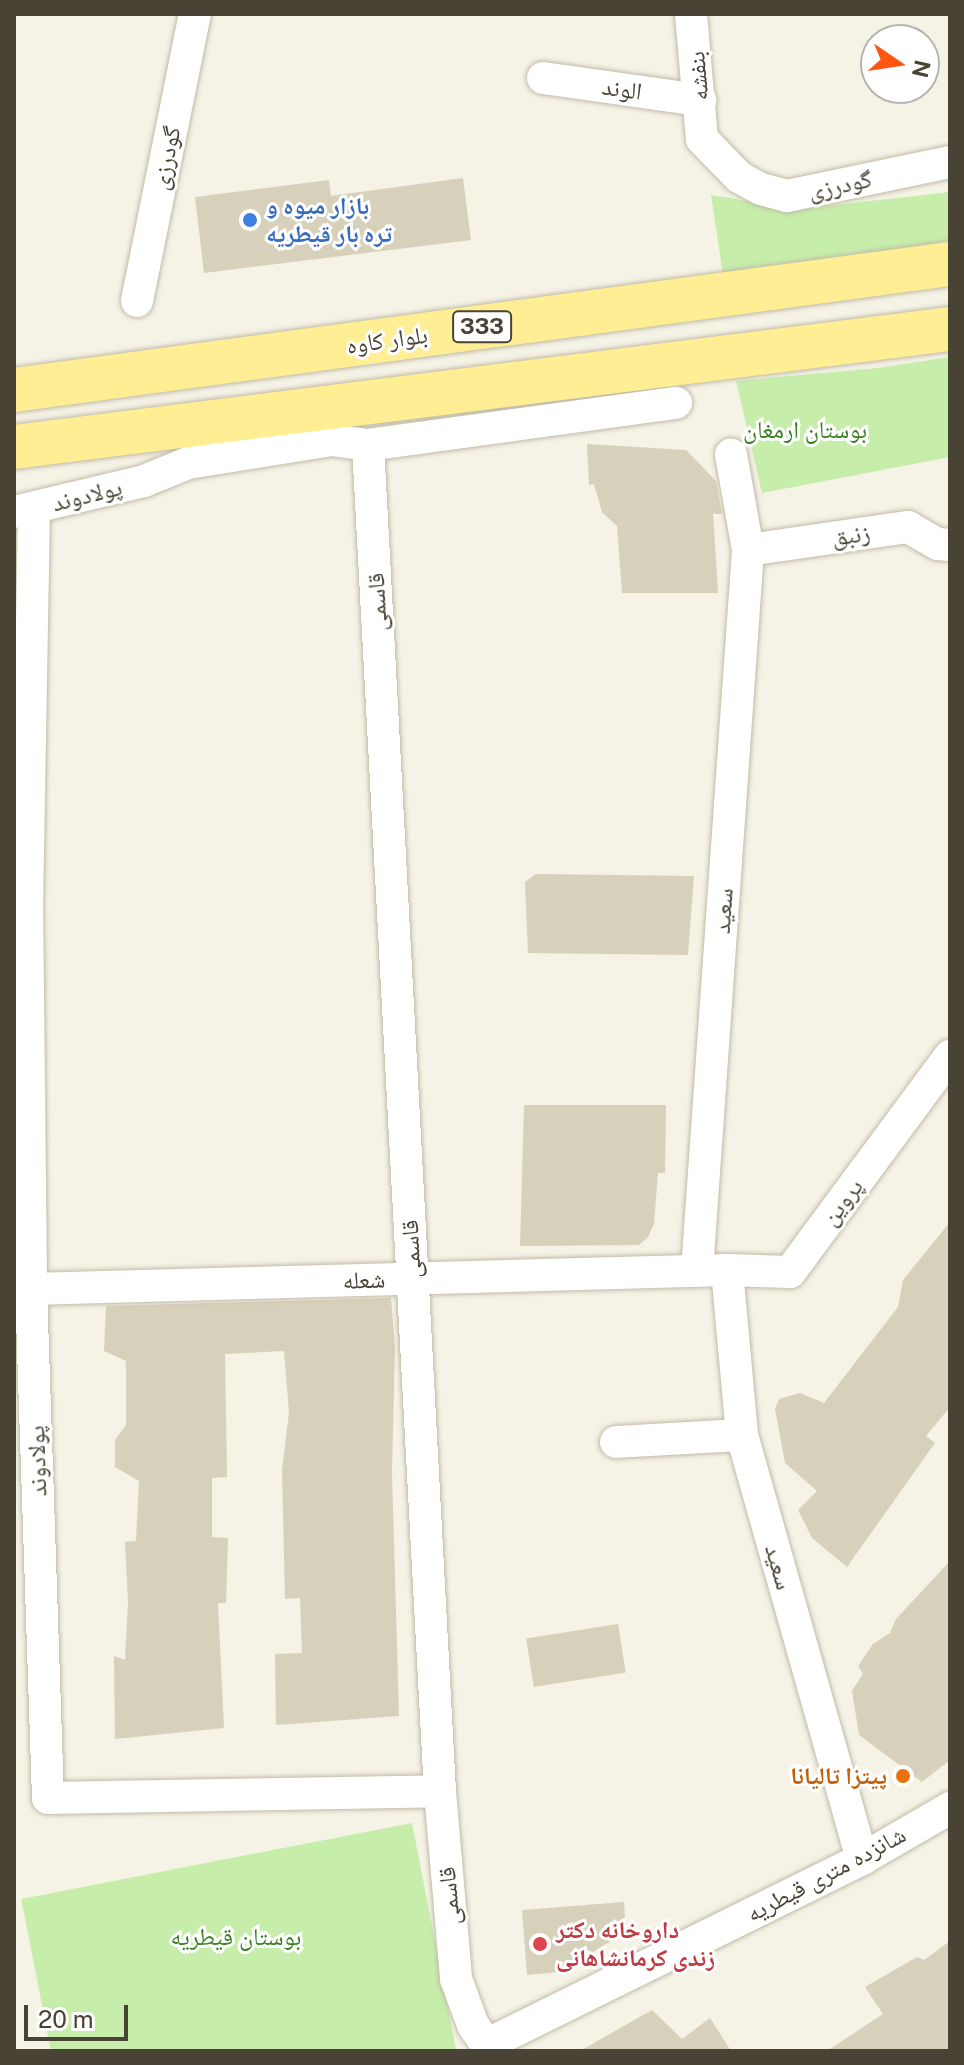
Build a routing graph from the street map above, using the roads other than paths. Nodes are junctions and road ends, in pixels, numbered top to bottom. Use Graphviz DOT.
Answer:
graph roads {
  1 [pos="195,14"];
  2 [pos="691,14"];
  3 [pos="543,78"];
  4 [pos="700,100"];
  5 [pos="702,139"];
  6 [pos="950,162"];
  7 [pos="950,264"];
  8 [pos="137,301"];
  9 [pos="950,329"];
  10 [pos="14,390"];
  11 [pos="676,403"];
  12 [pos="368,445"];
  13 [pos="14,447"];
  14 [pos="731,455"];
  15 [pos="24,510"];
  16 [pos="950,545"];
  17 [pos="748,550"];
  18 [pos="20,898"];
  19 [pos="950,1056"];
  20 [pos="712,1271"];
  21 [pos="413,1279"];
  22 [pos="31,1289"];
  23 [pos="742,1435"];
  24 [pos="616,1442"];
  25 [pos="440,1791"];
  26 [pos="950,1808"];
  27 [pos="862,1859"];
  28 [pos="489,2048"];
  1 -- 8 [label="street, گودرزی"];
  2 -- 4 [label="street, بنفشه"];
  3 -- 4 [label="street, الوند"];
  4 -- 5 [label="street, بنفشه"];
  5 -- 6 [label="street, گودرزی"];
  7 -- 10 [label="main road, بلوار کاوه / 333"];
  9 -- 13 [label="main road"];
  11 -- 12 [label="street, پولادوند"];
  12 -- 15 [label="street, پولادوند"];
  12 -- 21 [label="street, قاسمی"];
  14 -- 17 [label="street, سعید"];
  15 -- 18 [label="street, پولادوند"];
  16 -- 17 [label="street, زنبق"];
  17 -- 20 [label="street, سعید"];
  18 -- 22 [label="street, پولادوند"];
  19 -- 20 [label="street, پروین"];
  20 -- 21 [label="street, شعله"];
  20 -- 23 [label="street, سعید"];
  21 -- 22 [label="street, شعله"];
  21 -- 25 [label="street, قاسمی"];
  22 -- 25 [label="street, پولادوند"];
  23 -- 24 [label="street"];
  23 -- 27 [label="street, سعید"];
  25 -- 28 [label="street, قاسمی"];
  26 -- 27 [label="street, شانزده متری قیطریه"];
  27 -- 28 [label="street, شانزده متری قیطریه"];
}
